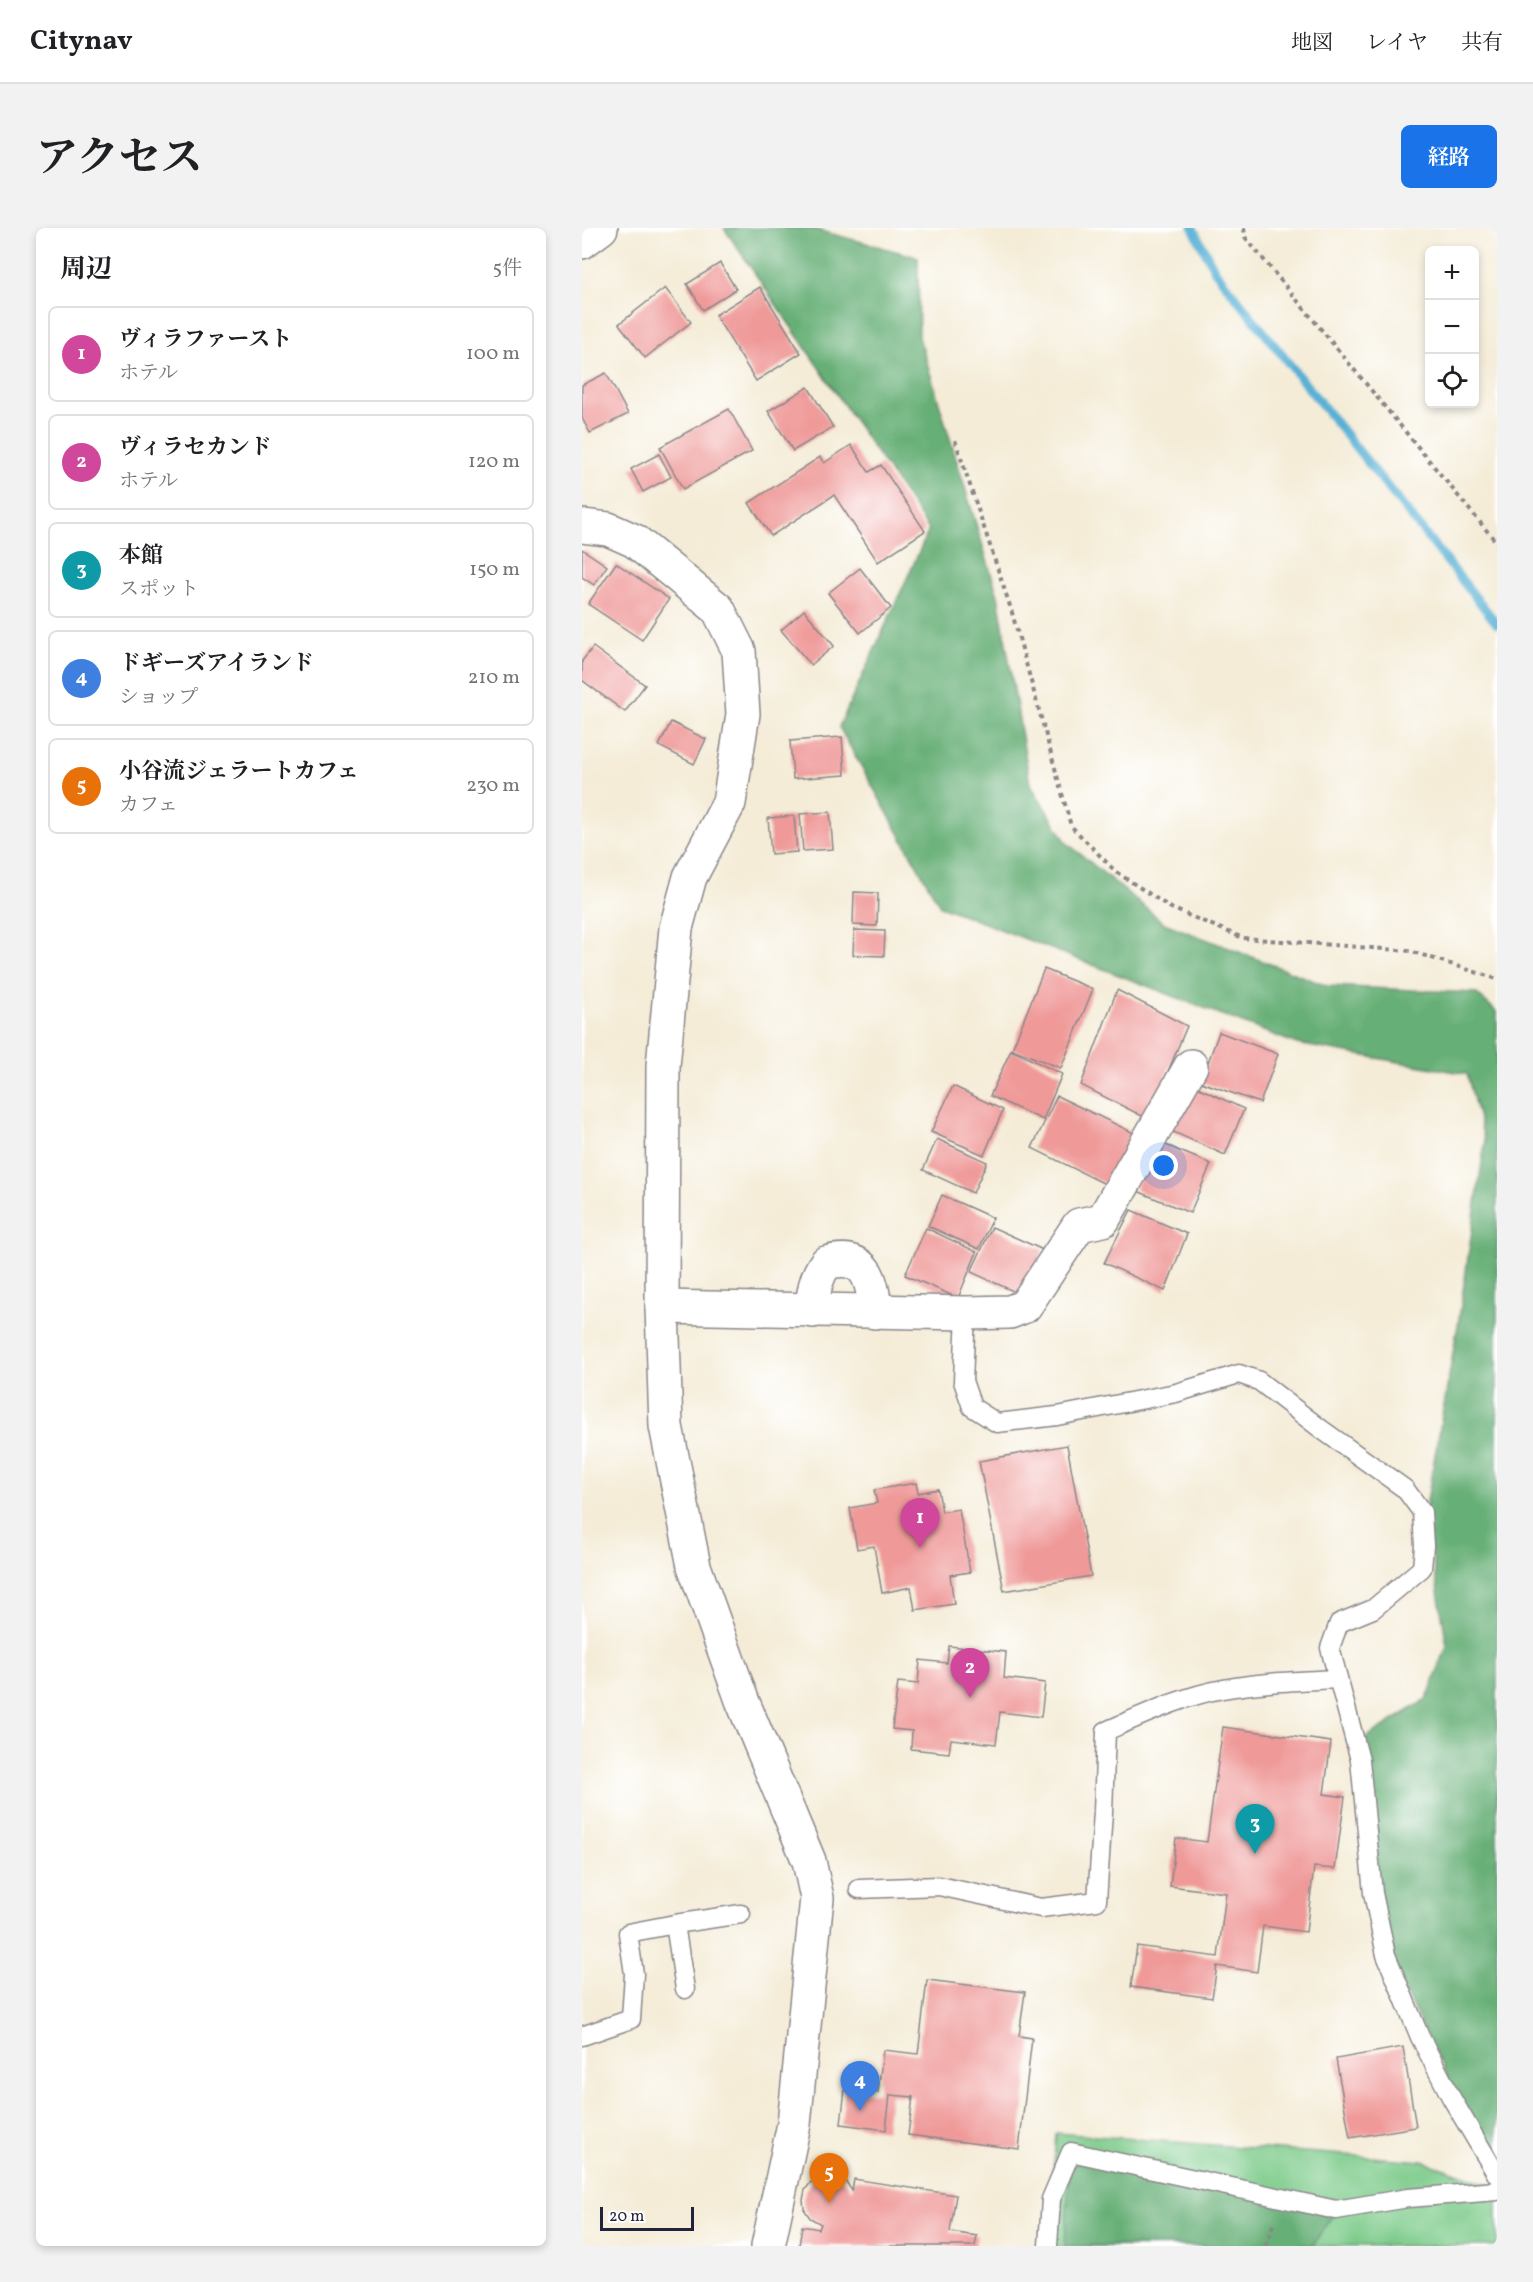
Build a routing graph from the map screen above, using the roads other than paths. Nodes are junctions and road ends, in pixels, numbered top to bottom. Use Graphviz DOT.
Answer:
graph roads {
  1 [pos="601,228"];
  2 [pos="582,242"];
  3 [pos="582,526"];
  4 [pos="1191,1066"];
  5 [pos="662,1307"];
  6 [pos="813,1311"];
  7 [pos="875,1312"];
  8 [pos="966,1313"];
  9 [pos="1338,1679"];
  10 [pos="859,1889"];
  11 [pos="741,1914"];
  12 [pos="675,1924"];
  13 [pos="685,1989"];
  14 [pos="582,2036"];
  15 [pos="1497,2175"];
  16 [pos="1497,2191"];
  17 [pos="768,2246"];
  18 [pos="1048,2246"];
  1 -- 2 [label="street"];
  3 -- 5 [label="street"];
  4 -- 8 [label="street"];
  5 -- 6 [label="street"];
  5 -- 17 [label="street"];
  6 -- 7 [label="street"];
  6 -- 7 [label="street"];
  7 -- 8 [label="street"];
  8 -- 9 [label="lane"];
  9 -- 10 [label="lane"];
  9 -- 15 [label="lane"];
  11 -- 12 [label="lane"];
  12 -- 13 [label="lane"];
  12 -- 14 [label="lane"];
  16 -- 18 [label="lane"];
}
